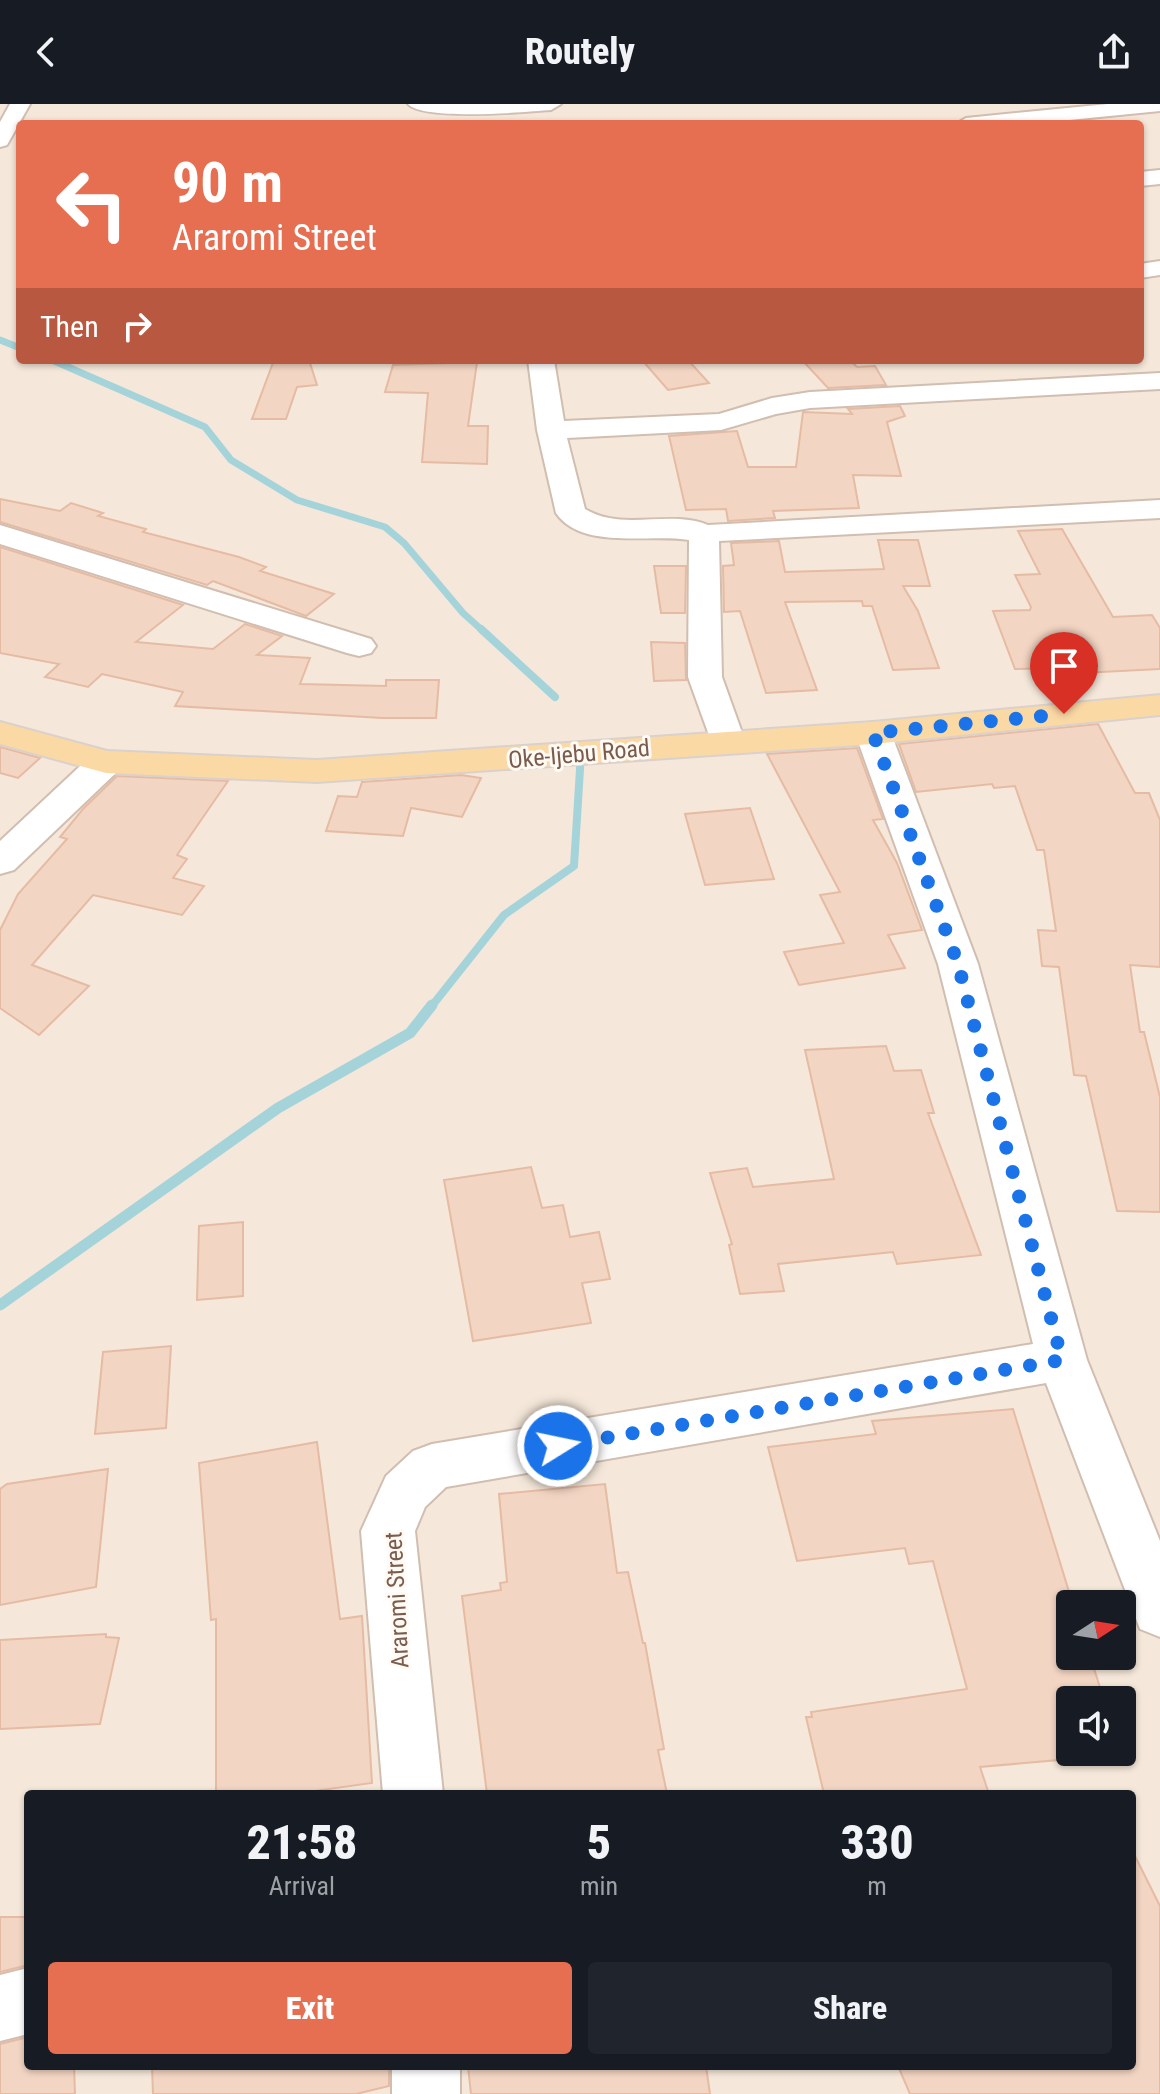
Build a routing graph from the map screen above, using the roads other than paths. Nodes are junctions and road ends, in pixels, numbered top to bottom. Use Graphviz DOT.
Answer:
graph roads {
  1 [pos="20,104"];
  2 [pos="418,104"];
  3 [pos="551,104"];
  4 [pos="1160,105"];
  5 [pos="478,112"];
  6 [pos="1007,120"];
  7 [pos="0,141"];
  8 [pos="542,364"];
  9 [pos="1160,381"];
  10 [pos="551,430"];
  11 [pos="1160,509"];
  12 [pos="0,534"];
  13 [pos="704,536"];
  14 [pos="359,646"];
  15 [pos="1160,705"];
  16 [pos="0,733"];
  17 [pos="873,733"];
  18 [pos="727,741"];
  19 [pos="106,762"];
  20 [pos="0,862"];
  21 [pos="1062,1360"];
  22 [pos="1160,1611"];
  23 [pos="413,1790"];
  24 [pos="24,2002"];
  25 [pos="0,2008"];
  26 [pos="426,2070"];
  27 [pos="426,2094"];
  1 -- 7 [label="street"];
  2 -- 5 [label="street"];
  3 -- 5 [label="street"];
  4 -- 6 [label="street"];
  8 -- 10 [label="street"];
  9 -- 10 [label="street"];
  10 -- 13 [label="street"];
  11 -- 13 [label="street"];
  12 -- 14 [label="street"];
  13 -- 18 [label="street"];
  15 -- 17 [label="main road, Oke-Ijebu Road"];
  16 -- 19 [label="main road, Oke-Ijebu Road"];
  17 -- 18 [label="main road, Oke-Ijebu Road"];
  17 -- 21 [label="street"];
  18 -- 19 [label="main road, Oke-Ijebu Road"];
  19 -- 20 [label="street"];
  21 -- 22 [label="street"];
  21 -- 23 [label="street, Araromi Street"];
  24 -- 25 [label="street"];
  26 -- 27 [label="street"];
}
